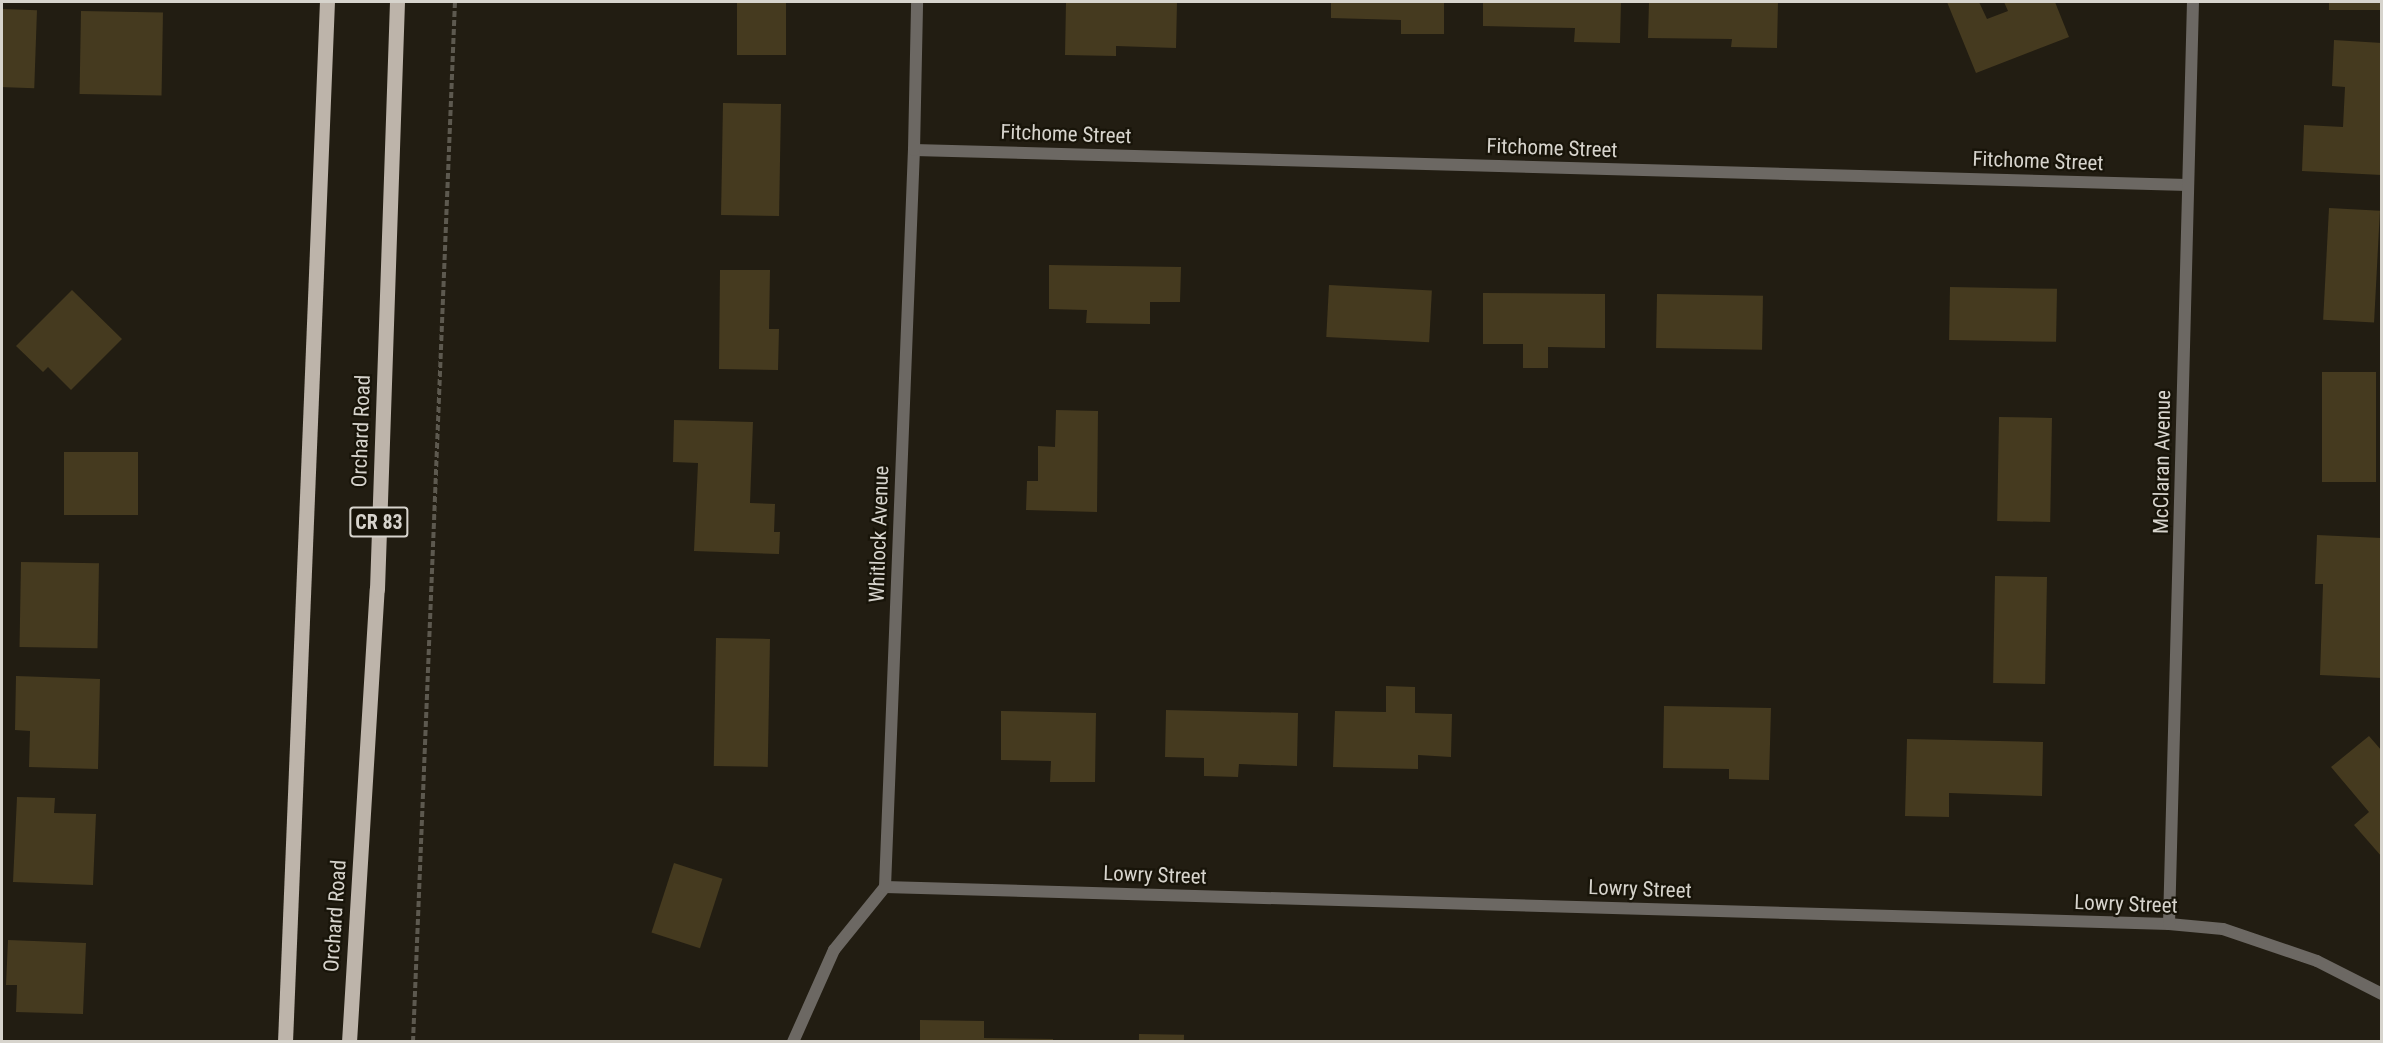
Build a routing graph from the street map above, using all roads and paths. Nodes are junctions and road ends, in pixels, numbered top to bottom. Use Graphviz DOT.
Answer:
graph roads {
  1 [pos="327,2"];
  2 [pos="397,2"];
  3 [pos="455,2"];
  4 [pos="917,2"];
  5 [pos="2193,2"];
  6 [pos="914,150"];
  7 [pos="2188,185"];
  8 [pos="885,887"];
  9 [pos="2169,924"];
  10 [pos="2382,994"];
  11 [pos="285,1041"];
  12 [pos="349,1041"];
  13 [pos="413,1041"];
  14 [pos="793,1041"];
  1 -- 11 [label="main road, Orchard Road"];
  2 -- 12 [label="main road, Orchard Road / CR 83"];
  3 -- 13 [label="path"];
  4 -- 6 [label="street, Whitlock Avenue"];
  5 -- 7 [label="street, McClaran Avenue"];
  6 -- 7 [label="street, Fitchome Street"];
  6 -- 8 [label="street, Whitlock Avenue"];
  7 -- 9 [label="street, McClaran Avenue"];
  8 -- 9 [label="street, Lowry Street"];
  8 -- 14 [label="street"];
  9 -- 10 [label="street, Lowry Street"];
}
